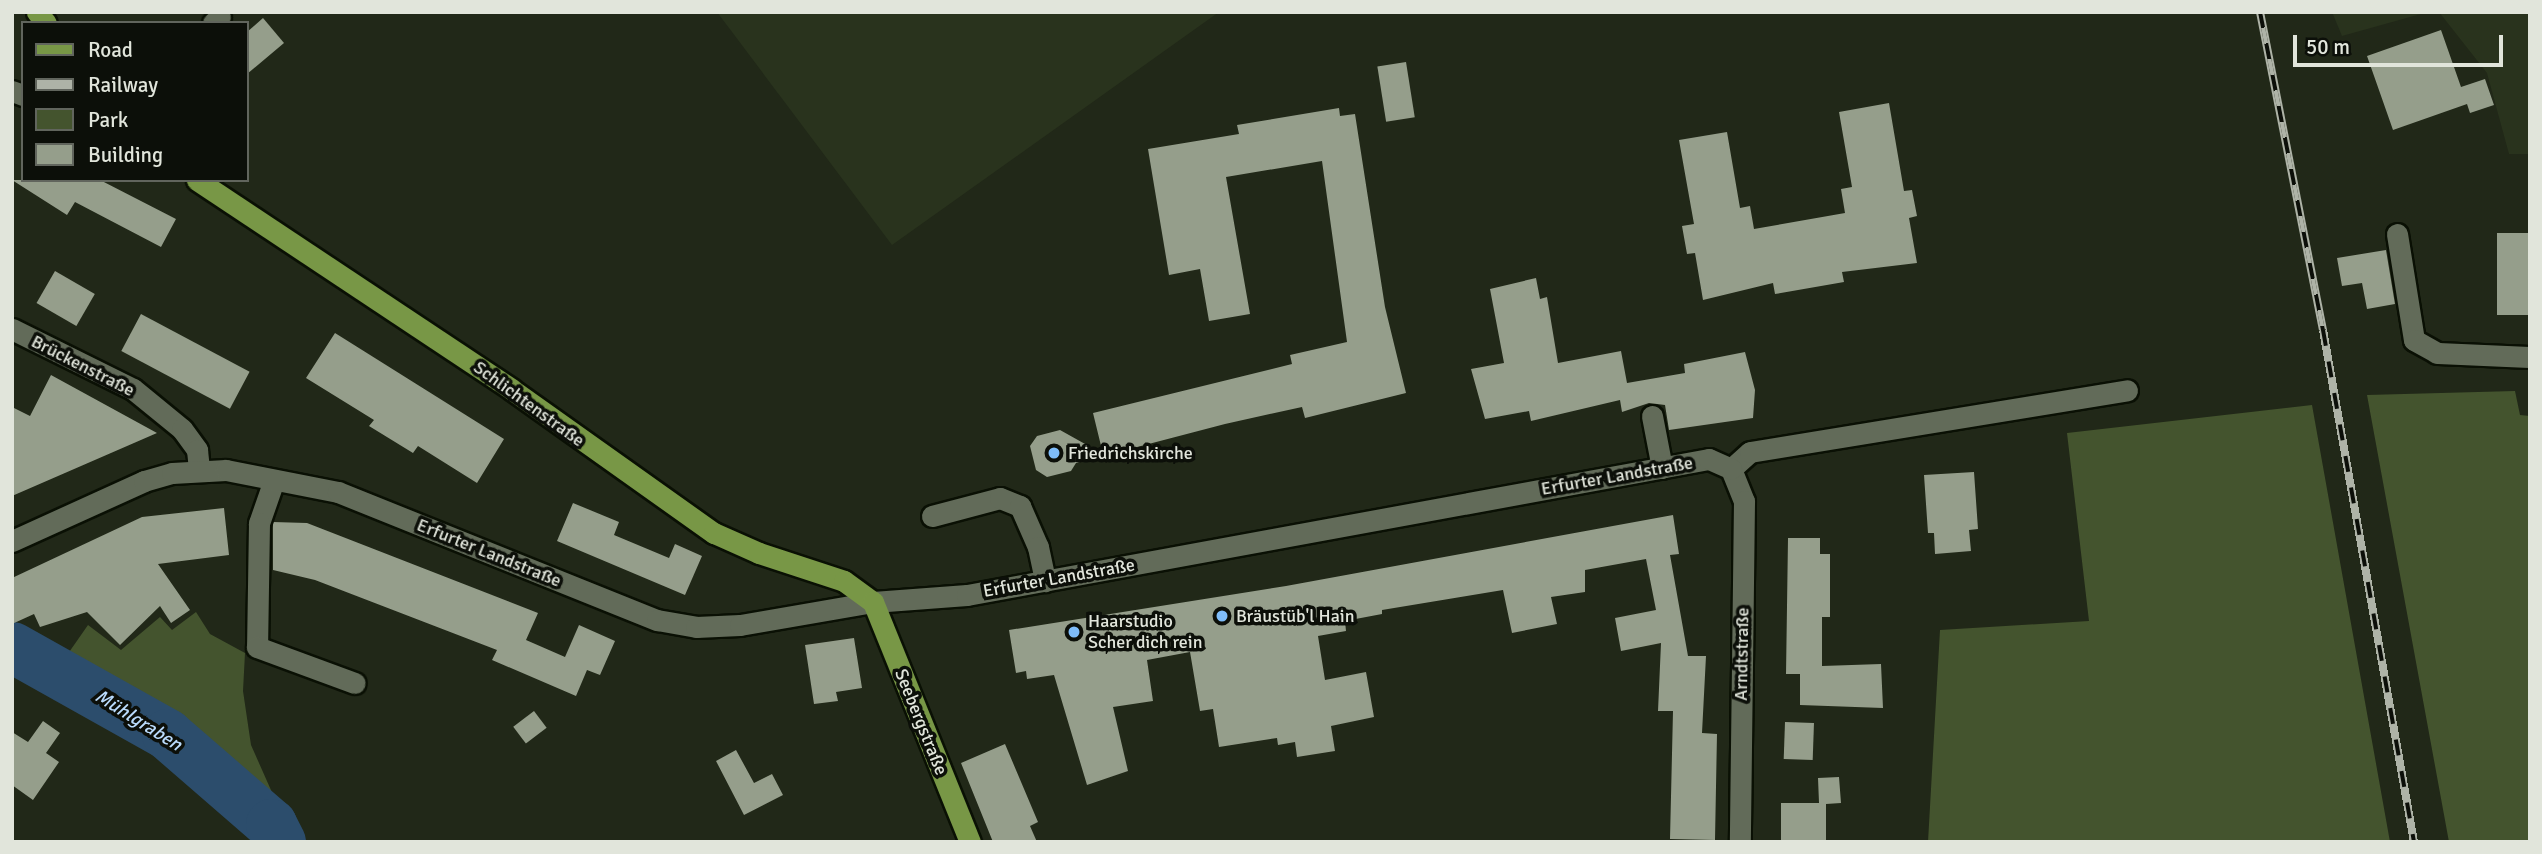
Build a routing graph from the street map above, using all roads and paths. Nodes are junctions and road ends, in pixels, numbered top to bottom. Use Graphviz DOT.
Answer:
graph roads {
  1 [pos="200,182"];
  2 [pos="2397,234"];
  3 [pos="12,330"];
  4 [pos="2530,358"];
  5 [pos="2127,390"];
  6 [pos="1652,415"];
  7 [pos="1662,468"];
  8 [pos="199,469"];
  9 [pos="1731,469"];
  10 [pos="274,480"];
  11 [pos="932,516"];
  12 [pos="12,541"];
  13 [pos="1045,581"];
  14 [pos="873,602"];
  15 [pos="355,683"];
  16 [pos="970,842"];
  17 [pos="1740,842"];
  1 -- 14 [label="main road, Schlichtenstraße"];
  2 -- 4 [label="street"];
  3 -- 8 [label="street, Brückenstraße"];
  5 -- 9 [label="street"];
  6 -- 7 [label="street"];
  7 -- 9 [label="street, Erfurter Landstraße"];
  7 -- 13 [label="street, Erfurter Landstraße"];
  8 -- 10 [label="street, Erfurter Landstraße"];
  8 -- 12 [label="street, Erfurter Landstraße"];
  9 -- 17 [label="street, Arndtstraße"];
  10 -- 14 [label="street, Erfurter Landstraße"];
  10 -- 15 [label="street"];
  11 -- 13 [label="street"];
  13 -- 14 [label="street, Erfurter Landstraße"];
  14 -- 16 [label="main road, Seebergstraße"];
}
